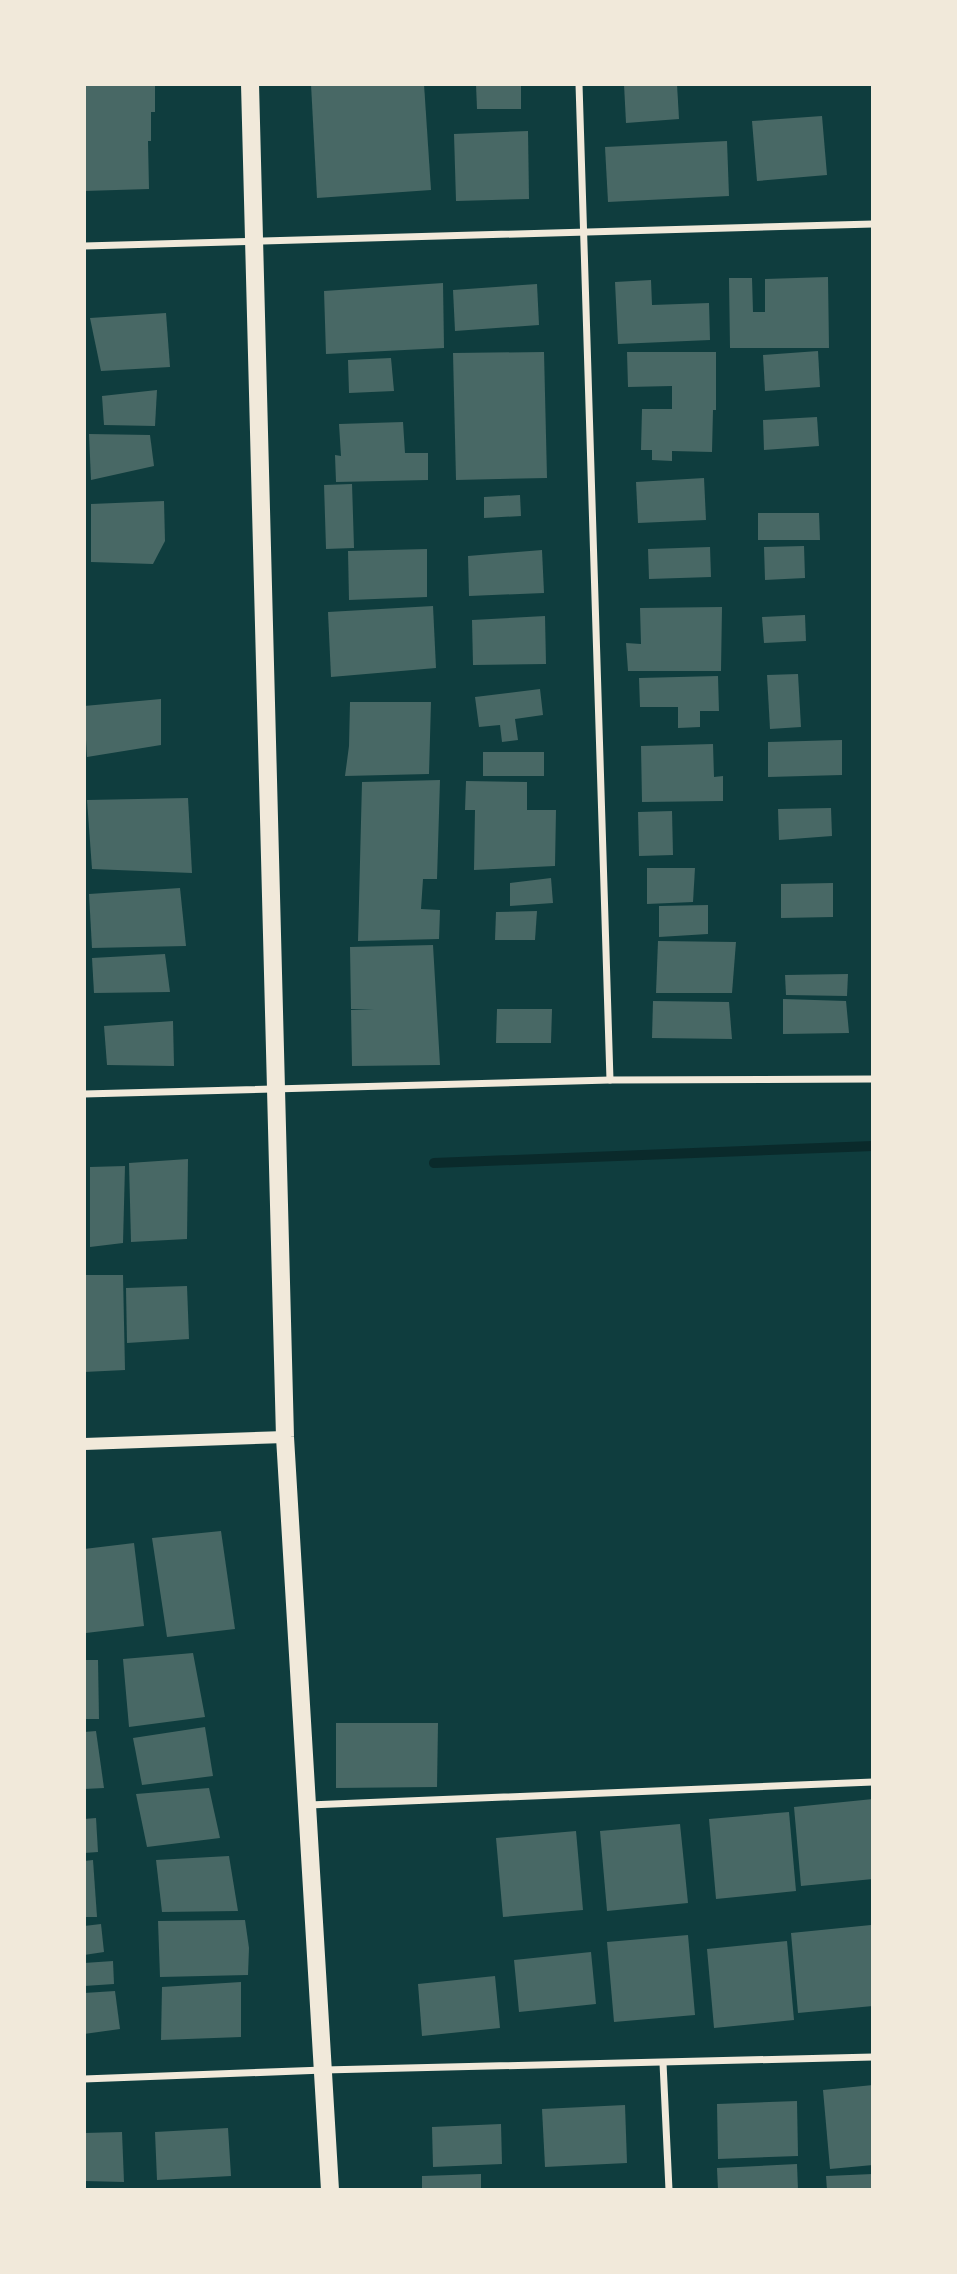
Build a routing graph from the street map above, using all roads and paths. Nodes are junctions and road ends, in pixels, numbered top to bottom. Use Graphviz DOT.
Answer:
graph roads {
  1 [pos="250,84"];
  2 [pos="579,84"];
  3 [pos="873,224"];
  4 [pos="583,232"];
  5 [pos="254,242"];
  6 [pos="84,246"];
  7 [pos="873,1079"];
  8 [pos="610,1080"];
  9 [pos="274,1089"];
  10 [pos="84,1094"];
  11 [pos="285,1437"];
  12 [pos="84,1444"];
  13 [pos="873,1782"];
  14 [pos="308,1805"];
  15 [pos="873,2057"];
  16 [pos="663,2063"];
  17 [pos="324,2070"];
  18 [pos="84,2079"];
  19 [pos="330,2190"];
  20 [pos="669,2190"];
  1 -- 5 [label="main road"];
  2 -- 4 [label="street"];
  3 -- 4 [label="street"];
  4 -- 5 [label="street"];
  4 -- 8 [label="street"];
  5 -- 6 [label="street"];
  5 -- 9 [label="main road"];
  7 -- 8 [label="street"];
  8 -- 9 [label="street"];
  9 -- 10 [label="street"];
  9 -- 11 [label="main road"];
  11 -- 12 [label="street"];
  11 -- 14 [label="main road"];
  13 -- 14 [label="street"];
  14 -- 17 [label="main road"];
  15 -- 16 [label="street"];
  16 -- 17 [label="street"];
  16 -- 20 [label="street"];
  17 -- 18 [label="street"];
  17 -- 19 [label="main road"];
}
